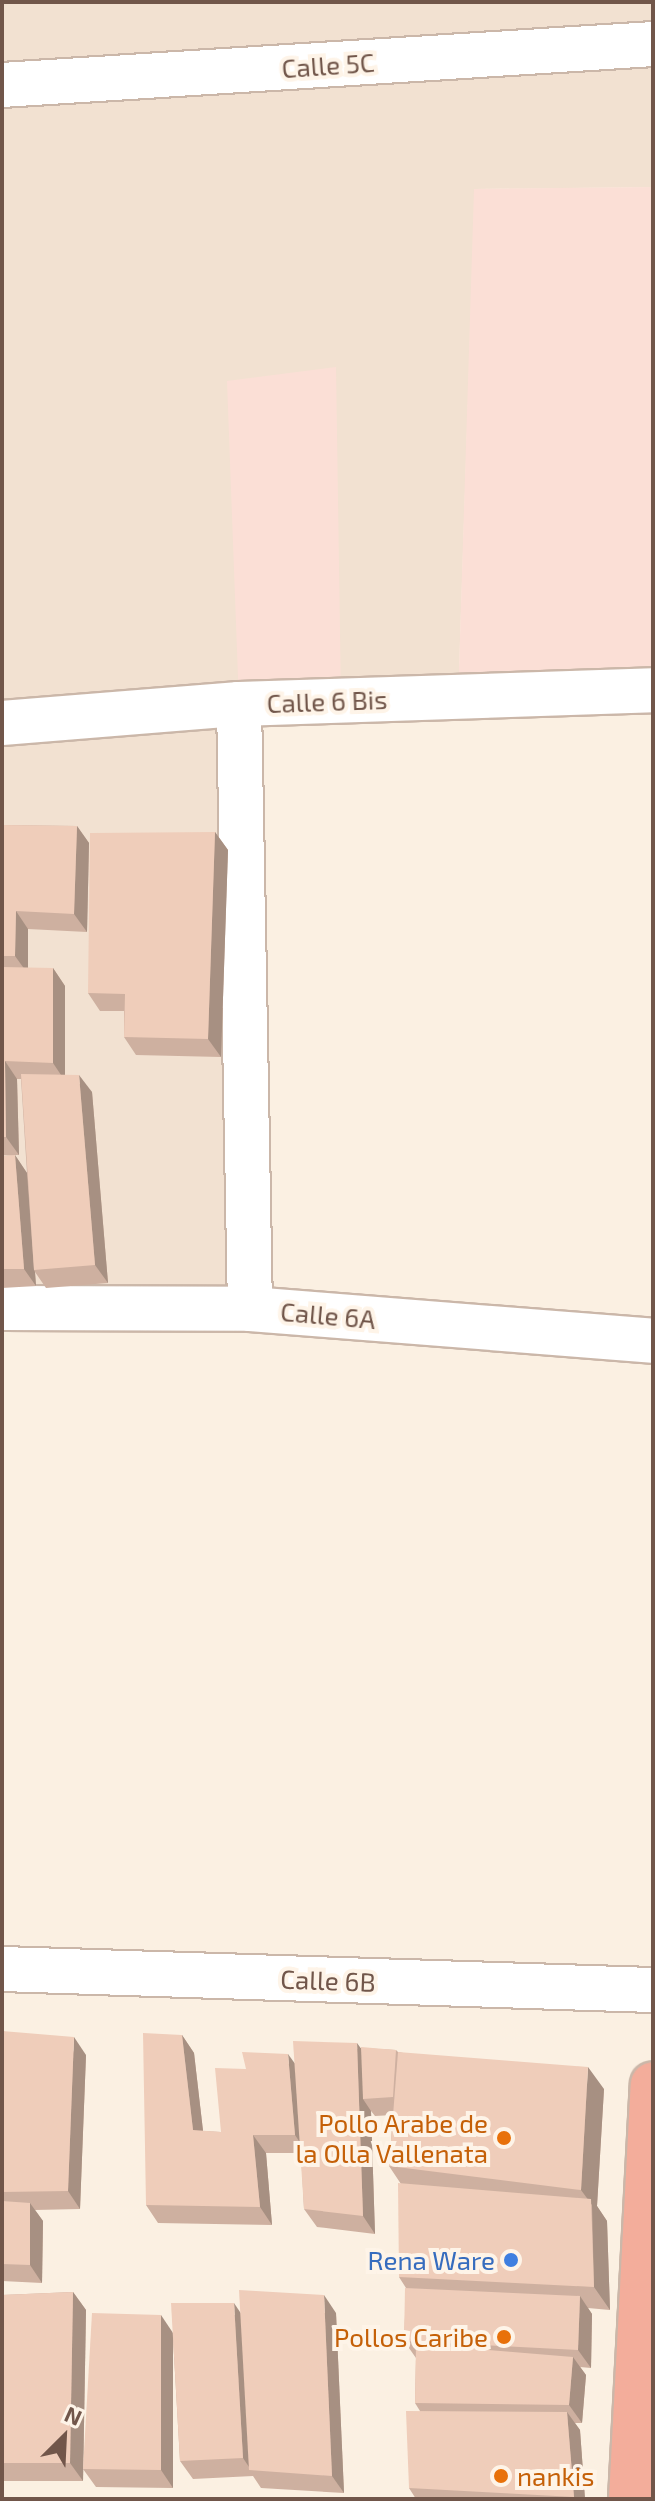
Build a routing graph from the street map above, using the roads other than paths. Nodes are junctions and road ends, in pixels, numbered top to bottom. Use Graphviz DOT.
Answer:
graph roads {
  1 [pos="653,44"];
  2 [pos="2,85"];
  3 [pos="653,690"];
  4 [pos="239,704"];
  5 [pos="2,723"];
  6 [pos="2,1308"];
  7 [pos="250,1309"];
  8 [pos="653,1341"];
  9 [pos="2,1969"];
  10 [pos="653,1990"];
  11 [pos="653,2085"];
  12 [pos="631,2499"];
  1 -- 2 [label="street, Calle 5C"];
  3 -- 4 [label="street, Calle 6 Bis"];
  4 -- 5 [label="street, Calle 6 Bis"];
  4 -- 7 [label="street"];
  6 -- 7 [label="street, Calle 6A"];
  7 -- 8 [label="street, Calle 6A"];
  9 -- 10 [label="street, Calle 6B"];
  11 -- 12 [label="highway"];
}
